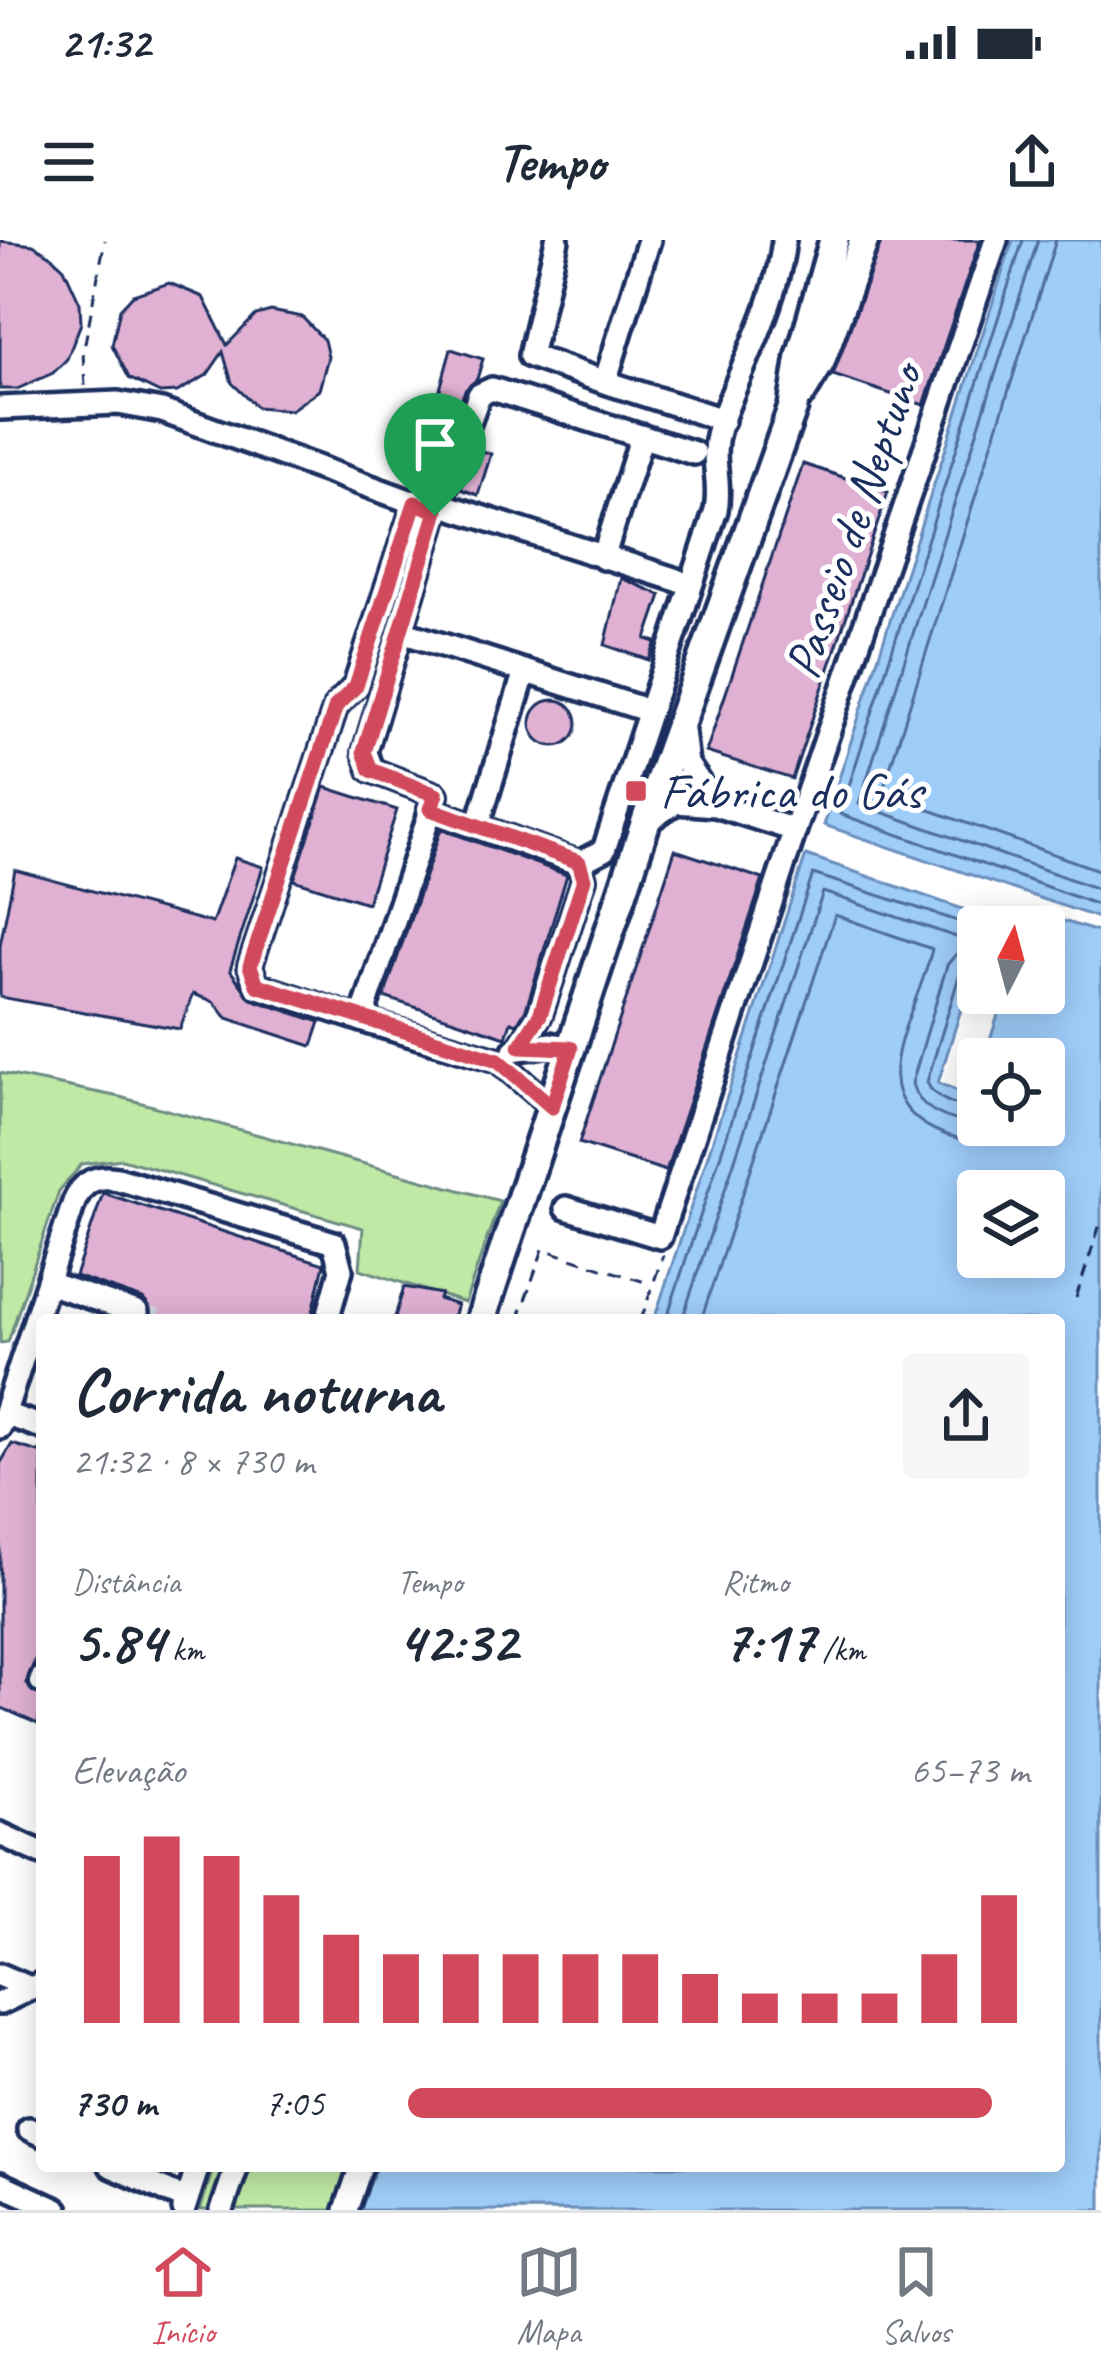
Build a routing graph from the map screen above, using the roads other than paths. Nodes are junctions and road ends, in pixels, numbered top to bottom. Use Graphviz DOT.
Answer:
graph roads {
  1 [pos="557,240"];
  2 [pos="649,240"];
  3 [pos="784,240"];
  4 [pos="817,240"];
  5 [pos="834,240"];
  6 [pos="853,240"];
  7 [pos="864,240"];
  8 [pos="996,240"];
  9 [pos="840,301"];
  10 [pos="604,382"];
  11 [pos="793,407"];
  12 [pos="0,408"];
  13 [pos="723,420"];
  14 [pos="642,436"];
  15 [pos="694,453"];
  16 [pos="415,503"];
  17 [pos="438,510"];
  18 [pos="603,558"];
  19 [pos="677,580"];
  20 [pos="402,632"];
  21 [pos="525,671"];
  22 [pos="637,707"];
  23 [pos="681,719"];
  24 [pos="715,805"];
  25 [pos="430,809"];
  26 [pos="646,822"];
  27 [pos="478,826"];
  28 [pos="795,830"];
  29 [pos="579,862"];
  30 [pos="371,1022"];
  31 [pos="520,1046"];
  32 [pos="571,1048"];
  33 [pos="498,1060"];
  34 [pos="552,1107"];
  35 [pos="566,1208"];
  36 [pos="48,1283"];
  37 [pos="137,1313"];
  38 [pos="38,1314"];
  39 [pos="329,1314"];
  40 [pos="483,1314"];
  41 [pos="36,1319"];
  42 [pos="2,1421"];
  43 [pos="36,1426"];
  44 [pos="0,1834"];
  45 [pos="36,1850"];
  46 [pos="0,1975"];
  47 [pos="36,1986"];
  48 [pos="0,2003"];
  49 [pos="122,2172"];
  50 [pos="196,2172"];
  51 [pos="235,2172"];
  52 [pos="359,2172"];
  53 [pos="0,2184"];
  54 [pos="185,2205"];
  55 [pos="57,2210"];
  56 [pos="222,2210"];
  57 [pos="346,2210"];
  1 -- 10 [label="street"];
  2 -- 10 [label="street"];
  3 -- 13 [label="street"];
  4 -- 11 [label="main road"];
  5 -- 11 [label="main road"];
  6 -- 9 [label="main road"];
  7 -- 9 [label="main road"];
  8 -- 28 [label="street, Passeio de Neptuno"];
  9 -- 11 [label="main road"];
  10 -- 13 [label="street"];
  11 -- 23 [label="main road"];
  12 -- 16 [label="street"];
  13 -- 29 [label="street"];
  14 -- 15 [label="street"];
  14 -- 17 [label="street"];
  14 -- 18 [label="street"];
  16 -- 17 [label="street"];
  16 -- 30 [label="street"];
  17 -- 18 [label="street"];
  17 -- 20 [label="street"];
  18 -- 19 [label="street"];
  20 -- 21 [label="street"];
  20 -- 25 [label="street"];
  21 -- 22 [label="street"];
  21 -- 27 [label="street"];
  23 -- 24 [label="street"];
  23 -- 26 [label="main road"];
  24 -- 26 [label="street"];
  24 -- 28 [label="street"];
  25 -- 27 [label="street"];
  25 -- 30 [label="street"];
  26 -- 32 [label="main road"];
  27 -- 29 [label="street"];
  28 -- 35 [label="street, Passeio de Neptuno"];
  29 -- 31 [label="street"];
  30 -- 33 [label="street"];
  31 -- 32 [label="street"];
  31 -- 33 [label="street"];
  32 -- 34 [label="main road"];
  33 -- 34 [label="street"];
  34 -- 40 [label="main road"];
  36 -- 37 [label="street"];
  36 -- 38 [label="street"];
  36 -- 39 [label="street"];
  41 -- 42 [label="street"];
  42 -- 43 [label="street"];
  44 -- 45 [label="street"];
  46 -- 47 [label="street"];
  47 -- 48 [label="street"];
  49 -- 54 [label="street"];
  50 -- 54 [label="street"];
  51 -- 56 [label="street"];
  52 -- 57 [label="street"];
  53 -- 55 [label="street"];
}
